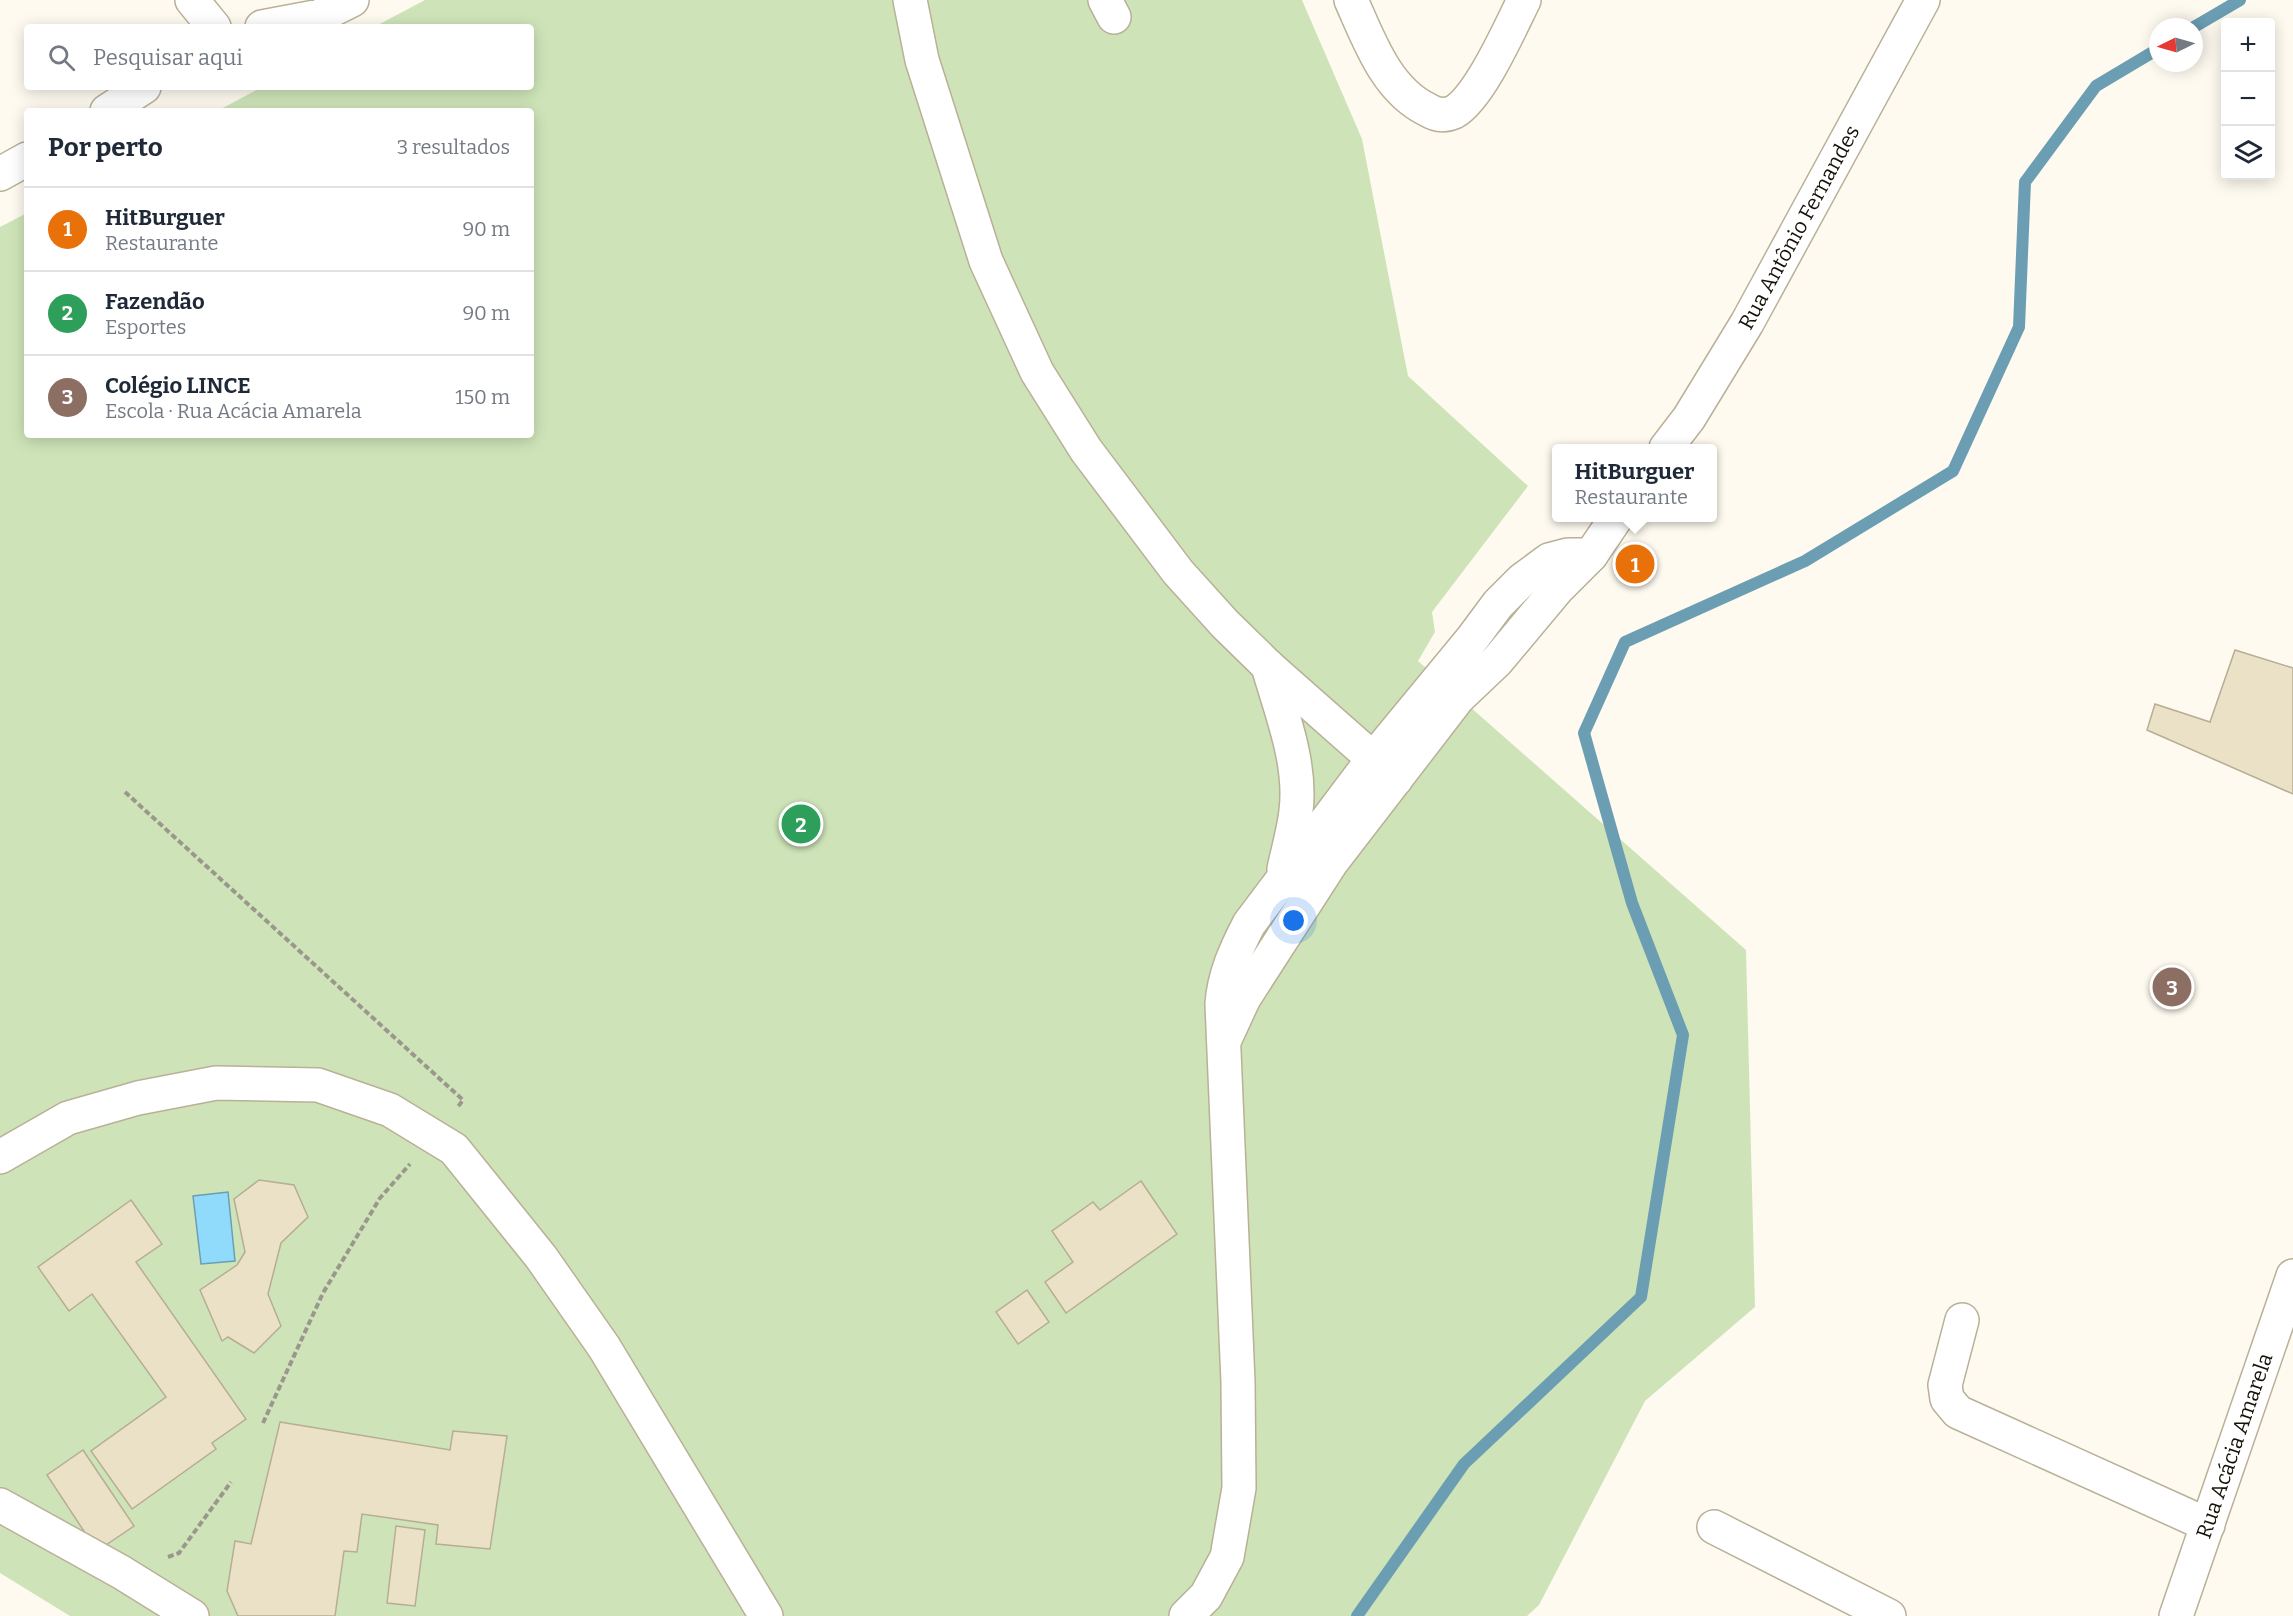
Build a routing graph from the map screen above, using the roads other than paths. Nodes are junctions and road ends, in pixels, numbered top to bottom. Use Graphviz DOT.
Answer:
graph roads {
  1 [pos="192,0"];
  2 [pos="352,0"];
  3 [pos="910,0"];
  4 [pos="1351,0"];
  5 [pos="1524,0"];
  6 [pos="1923,0"];
  7 [pos="212,24"];
  8 [pos="278,24"];
  9 [pos="139,90"];
  10 [pos="111,108"];
  11 [pos="24,161"];
  12 [pos="0,174"];
  13 [pos="1669,444"];
  14 [pos="1613,522"];
  15 [pos="1268,666"];
  16 [pos="1384,769"];
  17 [pos="1282,879"];
  18 [pos="1225,1040"];
  19 [pos="0,1157"];
  20 [pos="2293,1276"];
  21 [pos="1962,1320"];
  22 [pos="0,1505"];
  23 [pos="2208,1525"];
  24 [pos="1714,1527"];
  25 [pos="192,1616"];
  26 [pos="766,1616"];
  27 [pos="1186,1616"];
  28 [pos="1888,1616"];
  29 [pos="2176,1616"];
  1 -- 7 [label="street"];
  2 -- 8 [label="street"];
  3 -- 15 [label="street"];
  4 -- 5 [label="street"];
  6 -- 13 [label="street, Rua Antônio Fernandes"];
  9 -- 10 [label="street"];
  11 -- 12 [label="street"];
  14 -- 16 [label="street"];
  15 -- 16 [label="street"];
  15 -- 17 [label="street"];
  16 -- 17 [label="street"];
  16 -- 18 [label="street"];
  17 -- 18 [label="street"];
  18 -- 27 [label="street"];
  19 -- 26 [label="street"];
  20 -- 23 [label="street, Rua Acácia Amarela"];
  21 -- 23 [label="street"];
  22 -- 25 [label="street"];
  23 -- 29 [label="street, Rua Acácia Amarela"];
  24 -- 28 [label="street"];
}
